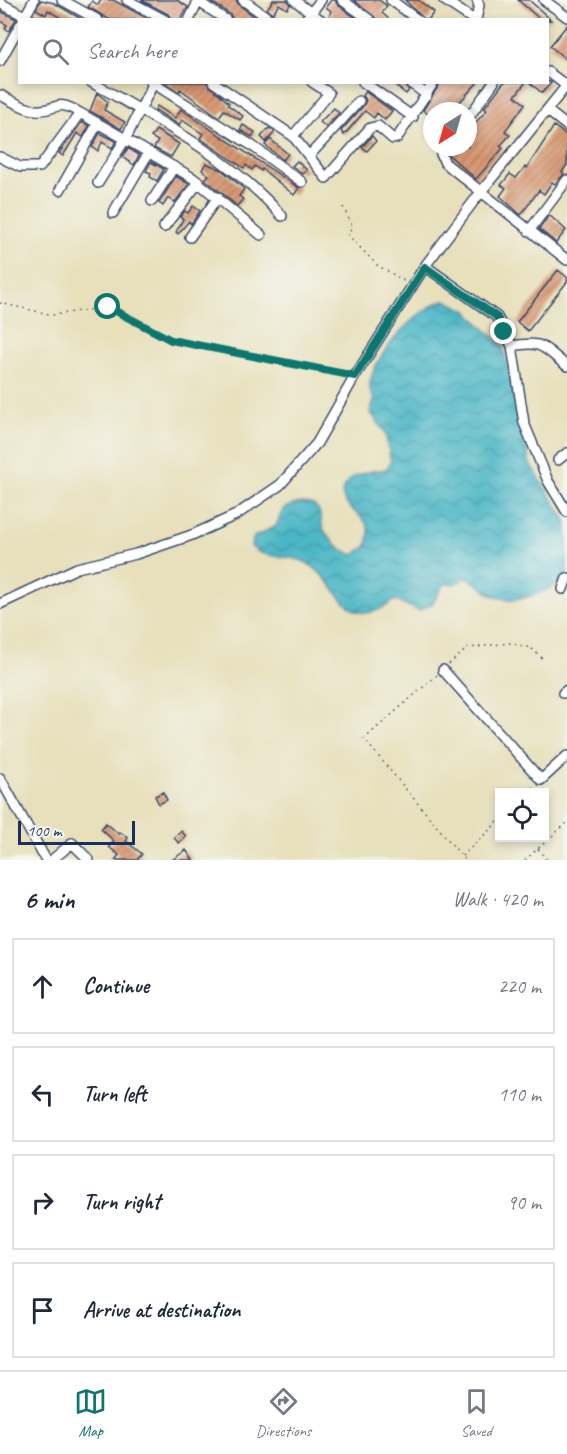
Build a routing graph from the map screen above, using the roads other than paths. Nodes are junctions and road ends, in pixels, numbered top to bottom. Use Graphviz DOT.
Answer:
graph roads {
  1 [pos="34,0"];
  2 [pos="62,0"];
  3 [pos="127,0"];
  4 [pos="198,0"];
  5 [pos="243,0"];
  6 [pos="294,0"];
  7 [pos="321,0"];
  8 [pos="342,0"];
  9 [pos="391,0"];
  10 [pos="444,0"];
  11 [pos="477,0"];
  12 [pos="544,0"];
  13 [pos="0,3"];
  14 [pos="308,16"];
  15 [pos="567,17"];
  16 [pos="26,18"];
  17 [pos="94,18"];
  18 [pos="161,18"];
  19 [pos="190,18"];
  20 [pos="223,18"];
  21 [pos="268,18"];
  22 [pos="367,18"];
  23 [pos="415,18"];
  24 [pos="472,18"];
  25 [pos="476,18"];
  26 [pos="18,29"];
  27 [pos="0,61"];
  28 [pos="549,73"];
  29 [pos="95,84"];
  30 [pos="152,84"];
  31 [pos="155,84"];
  32 [pos="216,84"];
  33 [pos="315,84"];
  34 [pos="366,84"];
  35 [pos="412,84"];
  36 [pos="433,84"];
  37 [pos="493,84"];
  38 [pos="567,86"];
  39 [pos="0,95"];
  40 [pos="427,95"];
  41 [pos="358,101"];
  42 [pos="477,106"];
  43 [pos="139,109"];
  44 [pos="548,111"];
  45 [pos="80,113"];
  46 [pos="413,117"];
  47 [pos="98,123"];
  48 [pos="567,126"];
  49 [pos="293,135"];
  50 [pos="126,138"];
  51 [pos="149,152"];
  52 [pos="310,155"];
  53 [pos="442,156"];
  54 [pos="0,157"];
  55 [pos="174,167"];
  56 [pos="199,182"];
  57 [pos="302,182"];
  58 [pos="98,183"];
  59 [pos="565,186"];
  60 [pos="60,190"];
  61 [pos="480,193"];
  62 [pos="218,197"];
  63 [pos="152,201"];
  64 [pos="113,213"];
  65 [pos="282,216"];
  66 [pos="164,227"];
  67 [pos="529,231"];
  68 [pos="261,235"];
  69 [pos="190,237"];
  70 [pos="567,260"];
  71 [pos="425,267"];
  72 [pos="512,346"];
  73 [pos="567,366"];
  74 [pos="567,453"];
  75 [pos="558,460"];
  76 [pos="567,512"];
  77 [pos="567,578"];
  78 [pos="563,588"];
  79 [pos="0,603"];
  80 [pos="443,670"];
  81 [pos="567,756"];
  82 [pos="0,778"];
  83 [pos="46,860"];
  84 [pos="52,860"];
  85 [pos="89,860"];
  1 -- 16 [label="street"];
  2 -- 17 [label="street"];
  3 -- 18 [label="street"];
  4 -- 19 [label="street"];
  4 -- 20 [label="street"];
  5 -- 21 [label="street"];
  6 -- 14 [label="street"];
  7 -- 14 [label="street"];
  8 -- 22 [label="street"];
  9 -- 23 [label="street"];
  10 -- 24 [label="street"];
  11 -- 25 [label="street"];
  12 -- 15 [label="street"];
  13 -- 16 [label="street"];
  26 -- 27 [label="street"];
  28 -- 38 [label="street"];
  29 -- 43 [label="street"];
  30 -- 43 [label="street"];
  31 -- 57 [label="street"];
  32 -- 49 [label="street"];
  33 -- 49 [label="street"];
  34 -- 46 [label="street"];
  35 -- 40 [label="street"];
  36 -- 40 [label="street"];
  37 -- 42 [label="street"];
  38 -- 44 [label="street"];
  39 -- 45 [label="street"];
  40 -- 46 [label="street"];
  41 -- 52 [label="street"];
  43 -- 50 [label="street"];
  43 -- 65 [label="street"];
  44 -- 48 [label="street"];
  44 -- 61 [label="street"];
  45 -- 47 [label="street"];
  45 -- 54 [label="street"];
  46 -- 52 [label="street"];
  47 -- 50 [label="street"];
  47 -- 60 [label="street"];
  49 -- 52 [label="street"];
  50 -- 51 [label="street"];
  50 -- 58 [label="street"];
  51 -- 55 [label="street"];
  51 -- 64 [label="street"];
  53 -- 61 [label="street"];
  55 -- 56 [label="street"];
  55 -- 63 [label="street"];
  56 -- 62 [label="street"];
  56 -- 66 [label="street"];
  59 -- 67 [label="street"];
  61 -- 67 [label="street"];
  61 -- 71 [label="street"];
  62 -- 68 [label="street"];
  62 -- 69 [label="street"];
  67 -- 70 [label="street"];
  71 -- 72 [label="street"];
  71 -- 79 [label="street"];
  72 -- 73 [label="street"];
  72 -- 76 [label="street"];
  74 -- 75 [label="street"];
  77 -- 78 [label="street"];
  80 -- 81 [label="street"];
  82 -- 83 [label="street"];
  84 -- 85 [label="street"];
}
